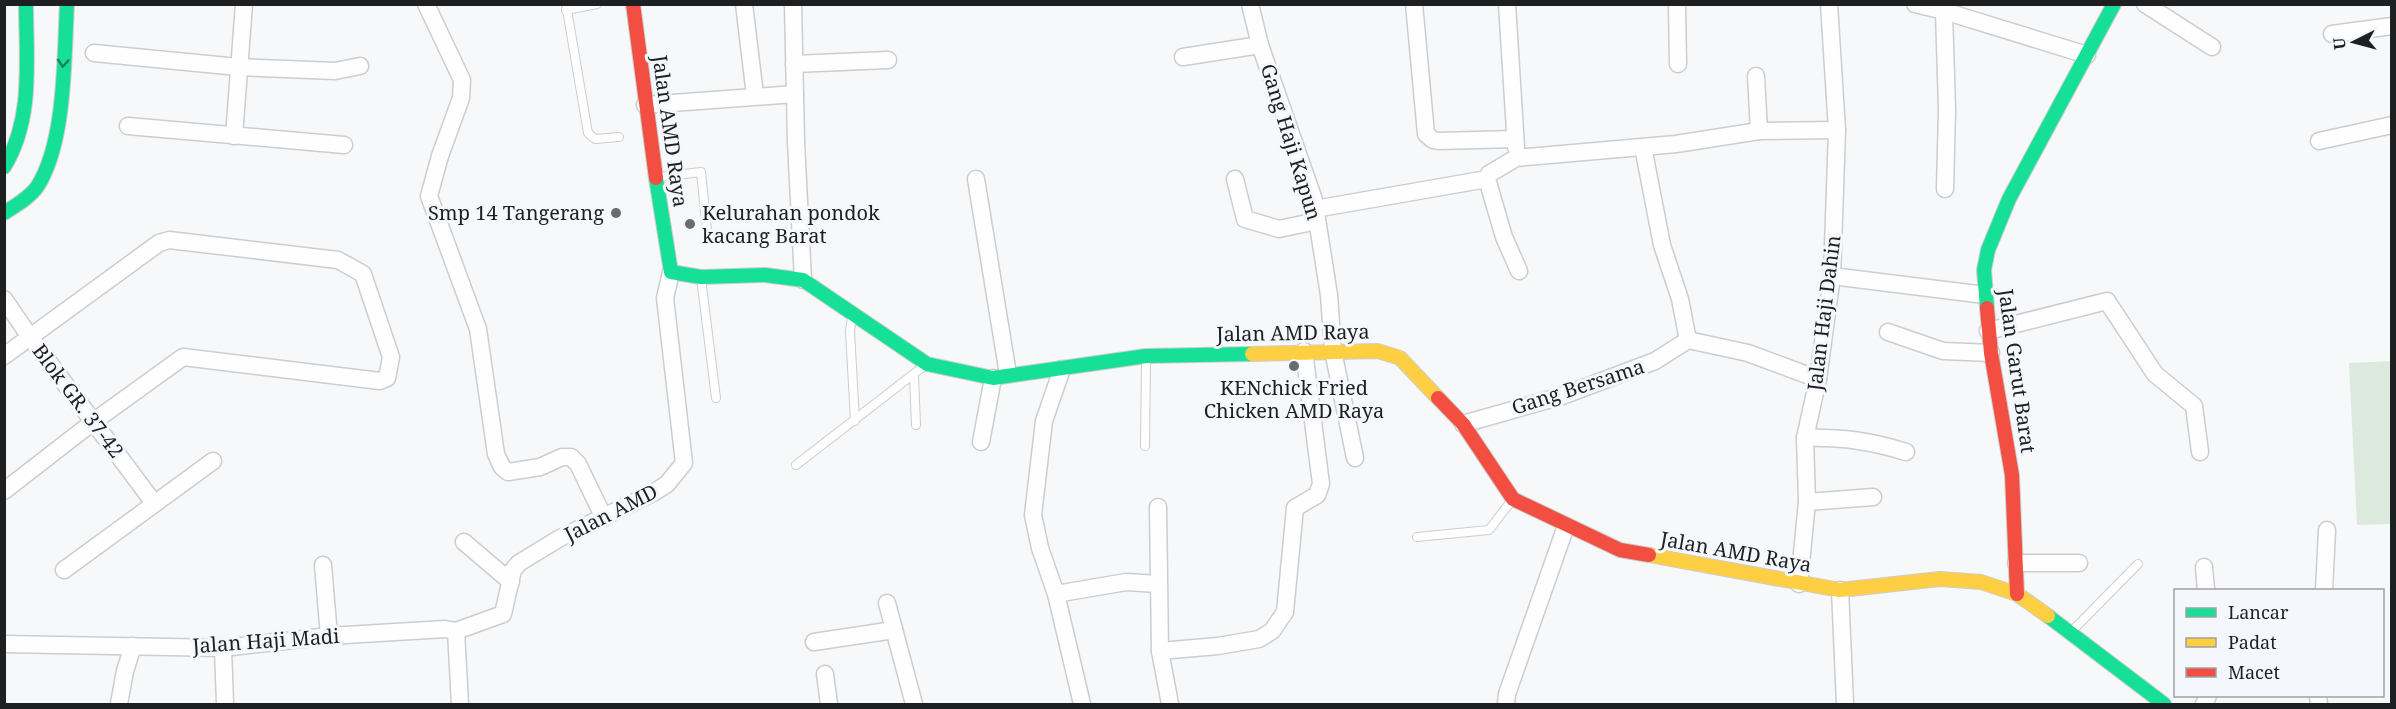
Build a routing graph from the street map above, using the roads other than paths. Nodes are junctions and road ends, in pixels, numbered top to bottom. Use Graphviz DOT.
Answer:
graph roads {
  1 [pos="26,4"];
  2 [pos="67,4"];
  3 [pos="244,4"];
  4 [pos="426,4"];
  5 [pos="597,4"];
  6 [pos="633,4"];
  7 [pos="744,4"];
  8 [pos="793,4"];
  9 [pos="1250,4"];
  10 [pos="1414,4"];
  11 [pos="1507,4"];
  12 [pos="1677,4"];
  13 [pos="1829,4"];
  14 [pos="1915,4"];
  15 [pos="2114,4"];
  16 [pos="2145,4"];
  17 [pos="566,7"];
  18 [pos="1944,11"];
  19 [pos="2391,26"];
  20 [pos="2332,34"];
  21 [pos="1260,45"];
  22 [pos="2212,47"];
  23 [pos="94,53"];
  24 [pos="2087,55"];
  25 [pos="1183,57"];
  26 [pos="888,60"];
  27 [pos="794,64"];
  28 [pos="1678,64"];
  29 [pos="360,66"];
  30 [pos="238,67"];
  31 [pos="1756,76"];
  32 [pos="754,87"];
  33 [pos="795,94"];
  34 [pos="645,105"];
  35 [pos="2391,125"];
  36 [pos="128,126"];
  37 [pos="1837,130"];
  38 [pos="1759,131"];
  39 [pos="234,135"];
  40 [pos="619,137"];
  41 [pos="1515,139"];
  42 [pos="2319,141"];
  43 [pos="344,145"];
  44 [pos="1643,147"];
  45 [pos="1516,158"];
  46 [pos="4,167"];
  47 [pos="656,178"];
  48 [pos="976,179"];
  49 [pos="1235,179"];
  50 [pos="1486,180"];
  51 [pos="1945,189"];
  52 [pos="4,213"];
  53 [pos="1316,215"];
  54 [pos="707,230"];
  55 [pos="671,272"];
  56 [pos="1519,272"];
  57 [pos="1832,276"];
  58 [pos="701,277"];
  59 [pos="802,280"];
  60 [pos="1985,296"];
  61 [pos="4,299"];
  62 [pos="852,313"];
  63 [pos="1988,331"];
  64 [pos="1888,332"];
  65 [pos="30,337"];
  66 [pos="1688,340"];
  67 [pos="1304,351"];
  68 [pos="1333,351"];
  69 [pos="1991,353"];
  70 [pos="4,356"];
  71 [pos="1146,356"];
  72 [pos="927,364"];
  73 [pos="1062,369"];
  74 [pos="914,376"];
  75 [pos="1000,376"];
  76 [pos="1818,379"];
  77 [pos="717,398"];
  78 [pos="855,421"];
  79 [pos="93,422"];
  80 [pos="1463,424"];
  81 [pos="916,425"];
  82 [pos="1805,438"];
  83 [pos="981,442"];
  84 [pos="1145,446"];
  85 [pos="1906,452"];
  86 [pos="2200,452"];
  87 [pos="1355,458"];
  88 [pos="213,461"];
  89 [pos="796,465"];
  90 [pos="4,491"];
  91 [pos="1873,497"];
  92 [pos="1513,499"];
  93 [pos="154,502"];
  94 [pos="1807,502"];
  95 [pos="1158,507"];
  96 [pos="604,518"];
  97 [pos="1566,526"];
  98 [pos="2327,530"];
  99 [pos="1417,537"];
  100 [pos="464,542"];
  101 [pos="2016,563"];
  102 [pos="2079,563"];
  103 [pos="2138,564"];
  104 [pos="322,565"];
  105 [pos="2204,567"];
  106 [pos="64,570"];
  107 [pos="511,582"];
  108 [pos="1158,584"];
  109 [pos="1799,584"];
  110 [pos="2206,589"];
  111 [pos="2324,589"];
  112 [pos="1839,590"];
  113 [pos="1056,594"];
  114 [pos="2017,594"];
  115 [pos="887,603"];
  116 [pos="894,630"];
  117 [pos="456,631"];
  118 [pos="2069,634"];
  119 [pos="329,636"];
  120 [pos="814,642"];
  121 [pos="4,644"];
  122 [pos="134,646"];
  123 [pos="223,648"];
  124 [pos="1160,651"];
  125 [pos="825,674"];
  126 [pos="120,705"];
  127 [pos="225,705"];
  128 [pos="460,705"];
  129 [pos="829,705"];
  130 [pos="914,705"];
  131 [pos="1082,705"];
  132 [pos="1170,705"];
  133 [pos="1506,705"];
  134 [pos="1845,705"];
  135 [pos="2164,705"];
  1 -- 46 [label="street"];
  2 -- 52 [label="street, one-way"];
  3 -- 30 [label="street"];
  4 -- 96 [label="street"];
  5 -- 17 [label="lane"];
  6 -- 34 [label="street, Jalan AMD Raya"];
  7 -- 32 [label="street"];
  8 -- 27 [label="street"];
  9 -- 21 [label="street, Gang Haji Kapun"];
  10 -- 41 [label="street"];
  11 -- 41 [label="street"];
  12 -- 28 [label="street"];
  13 -- 37 [label="street, Jalan Haji Dahin"];
  14 -- 18 [label="street"];
  15 -- 24 [label="street, Jalan Garut Barat"];
  16 -- 22 [label="street"];
  17 -- 40 [label="lane"];
  18 -- 24 [label="street"];
  18 -- 51 [label="street"];
  19 -- 20 [label="street"];
  21 -- 25 [label="street"];
  21 -- 53 [label="street, Gang Haji Kapun"];
  23 -- 30 [label="street"];
  24 -- 60 [label="street, Jalan Garut Barat"];
  26 -- 27 [label="street"];
  27 -- 33 [label="street"];
  29 -- 30 [label="street"];
  30 -- 39 [label="street"];
  31 -- 38 [label="street"];
  33 -- 34 [label="street"];
  33 -- 59 [label="street"];
  34 -- 47 [label="street, Jalan AMD Raya"];
  35 -- 42 [label="street"];
  36 -- 39 [label="street"];
  37 -- 38 [label="street"];
  37 -- 57 [label="street, Jalan Haji Dahin"];
  38 -- 44 [label="street"];
  39 -- 43 [label="street"];
  41 -- 45 [label="street"];
  44 -- 45 [label="street"];
  44 -- 66 [label="street"];
  45 -- 50 [label="street"];
  47 -- 54 [label="lane"];
  47 -- 55 [label="street, Jalan AMD Raya"];
  48 -- 75 [label="street"];
  49 -- 53 [label="street"];
  50 -- 53 [label="street"];
  50 -- 56 [label="street"];
  53 -- 68 [label="street, Gang Haji Kapun"];
  55 -- 58 [label="street, Jalan AMD Raya"];
  55 -- 96 [label="street, Jalan AMD"];
  57 -- 60 [label="street"];
  57 -- 76 [label="street, Jalan Haji Dahin"];
  58 -- 59 [label="street, Jalan AMD Raya"];
  58 -- 77 [label="lane"];
  59 -- 62 [label="street, Jalan AMD Raya"];
  60 -- 63 [label="street, Jalan Garut Barat"];
  61 -- 65 [label="street, Blok GR. 37-42"];
  62 -- 72 [label="street, Jalan AMD Raya"];
  62 -- 78 [label="lane"];
  63 -- 69 [label="street, Jalan Garut Barat"];
  63 -- 86 [label="street"];
  64 -- 69 [label="street"];
  65 -- 70 [label="street"];
  65 -- 79 [label="street, Blok GR. 37-42"];
  65 -- 79 [label="street"];
  66 -- 76 [label="street"];
  66 -- 80 [label="street, Gang Bersama"];
  67 -- 68 [label="street, Jalan AMD Raya"];
  67 -- 71 [label="street, Jalan AMD Raya"];
  67 -- 124 [label="street"];
  68 -- 80 [label="street, Jalan AMD Raya"];
  68 -- 87 [label="street, Gang Haji Kapun"];
  69 -- 101 [label="street, Jalan Garut Barat"];
  71 -- 73 [label="street, Jalan AMD Raya"];
  71 -- 84 [label="lane"];
  72 -- 74 [label="lane"];
  72 -- 75 [label="street, Jalan AMD Raya"];
  73 -- 75 [label="street, Jalan AMD Raya"];
  73 -- 113 [label="street"];
  74 -- 78 [label="lane"];
  74 -- 81 [label="lane"];
  75 -- 83 [label="street"];
  76 -- 82 [label="street, Jalan Haji Dahin"];
  78 -- 89 [label="lane"];
  79 -- 90 [label="street"];
  79 -- 93 [label="street, Blok GR. 37-42"];
  80 -- 92 [label="street, Jalan AMD Raya"];
  82 -- 85 [label="street"];
  82 -- 94 [label="street, Jalan Haji Dahin"];
  88 -- 93 [label="street"];
  91 -- 94 [label="street"];
  92 -- 97 [label="street, Jalan AMD Raya"];
  92 -- 99 [label="lane"];
  93 -- 106 [label="street"];
  94 -- 109 [label="street, Jalan Haji Dahin"];
  95 -- 108 [label="street"];
  96 -- 107 [label="street, Jalan AMD"];
  97 -- 109 [label="street, Jalan AMD Raya"];
  97 -- 133 [label="street"];
  98 -- 111 [label="street"];
  100 -- 107 [label="street"];
  101 -- 102 [label="street"];
  101 -- 114 [label="street, Jalan Garut Barat"];
  103 -- 118 [label="lane"];
  104 -- 119 [label="street"];
  105 -- 110 [label="street"];
  107 -- 117 [label="street, Jalan AMD"];
  108 -- 113 [label="street"];
  108 -- 124 [label="street"];
  109 -- 112 [label="street, Jalan AMD Raya"];
  112 -- 114 [label="street, Jalan AMD Raya"];
  112 -- 134 [label="street"];
  113 -- 131 [label="street"];
  114 -- 118 [label="street, Jalan AMD Raya"];
  115 -- 116 [label="street"];
  116 -- 120 [label="street"];
  116 -- 130 [label="street"];
  117 -- 119 [label="street, Jalan Haji Madi"];
  117 -- 128 [label="street"];
  118 -- 135 [label="street, Jalan AMD Raya"];
  119 -- 123 [label="street, Jalan Haji Madi"];
  121 -- 122 [label="street, Jalan Haji Madi"];
  122 -- 123 [label="street, Jalan Haji Madi"];
  122 -- 126 [label="street"];
  123 -- 127 [label="street"];
  124 -- 132 [label="street"];
  125 -- 129 [label="street"];
}
